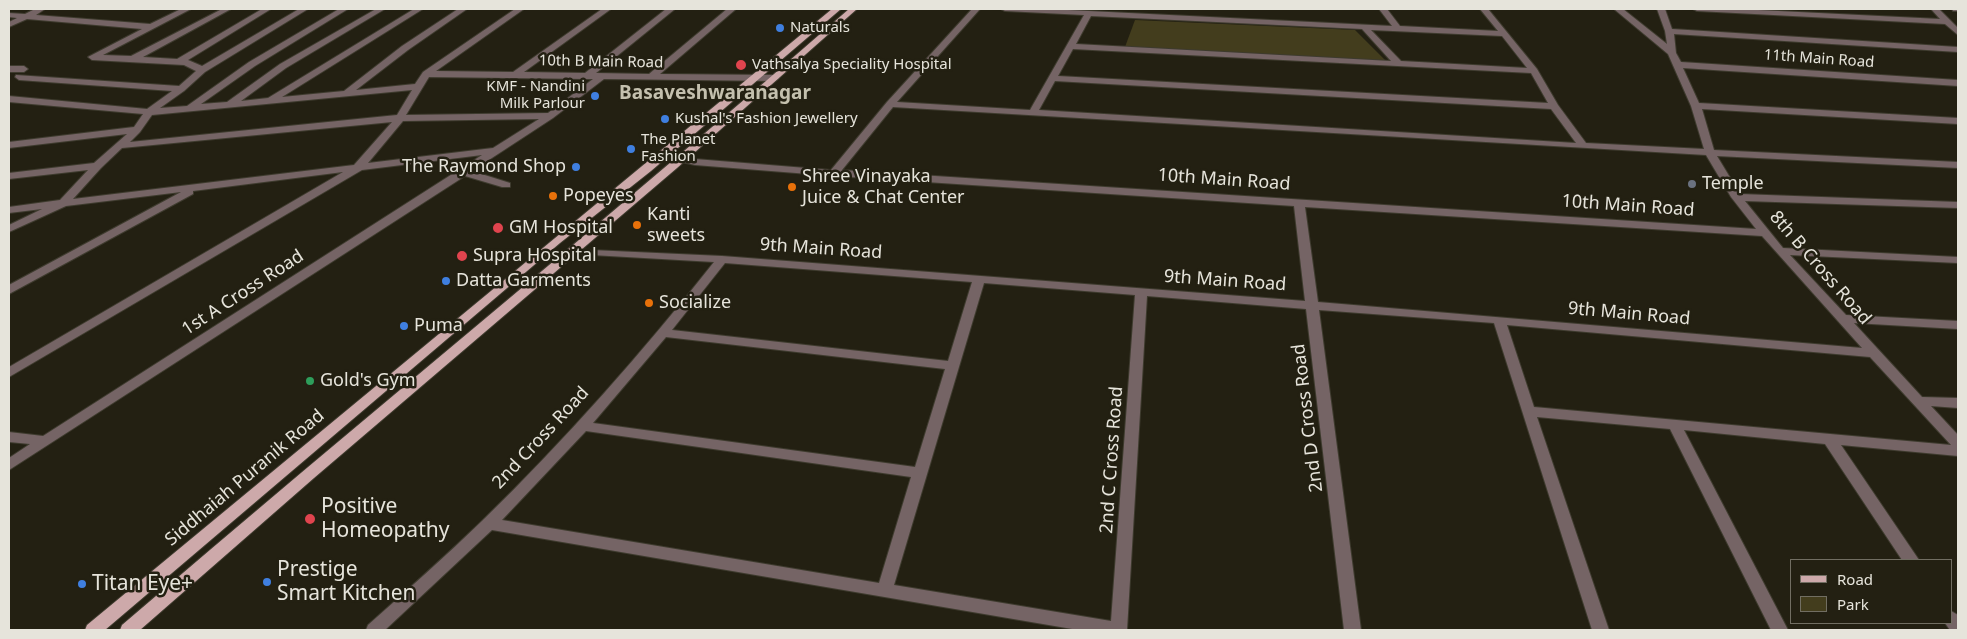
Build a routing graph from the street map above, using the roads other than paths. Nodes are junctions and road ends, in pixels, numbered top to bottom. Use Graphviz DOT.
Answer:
graph roads {
  1 [pos="41,9"];
  2 [pos="187,9"];
  3 [pos="227,9"];
  4 [pos="267,9"];
  5 [pos="304,9"];
  6 [pos="344,9"];
  7 [pos="381,9"];
  8 [pos="419,9"];
  9 [pos="464,9"];
  10 [pos="520,9"];
  11 [pos="607,9"];
  12 [pos="671,9"];
  13 [pos="732,9"];
  14 [pos="837,9"];
  15 [pos="853,9"];
  16 [pos="976,9"];
  17 [pos="1005,9"];
  18 [pos="1383,9"];
  19 [pos="1484,9"];
  20 [pos="1618,9"];
  21 [pos="1661,9"];
  22 [pos="1697,9"];
  23 [pos="1935,9"];
  24 [pos="1089,13"];
  25 [pos="9,15"];
  26 [pos="25,16"];
  27 [pos="1949,22"];
  28 [pos="9,25"];
  29 [pos="153,27"];
  30 [pos="1365,28"];
  31 [pos="1399,30"];
  32 [pos="1669,30"];
  33 [pos="1958,33"];
  34 [pos="1506,34"];
  35 [pos="1069,46"];
  36 [pos="1958,49"];
  37 [pos="1672,54"];
  38 [pos="131,60"];
  39 [pos="178,62"];
  40 [pos="1399,64"];
  41 [pos="1679,66"];
  42 [pos="9,69"];
  43 [pos="202,70"];
  44 [pos="1534,71"];
  45 [pos="426,74"];
  46 [pos="515,75"];
  47 [pos="587,76"];
  48 [pos="602,76"];
  49 [pos="652,76"];
  50 [pos="758,77"];
  51 [pos="775,78"];
  52 [pos="1051,78"];
  53 [pos="1958,83"];
  54 [pos="417,87"];
  55 [pos="181,89"];
  56 [pos="347,93"];
  57 [pos="9,99"];
  58 [pos="270,100"];
  59 [pos="230,104"];
  60 [pos="890,104"];
  61 [pos="1554,106"];
  62 [pos="1696,106"];
  63 [pos="191,107"];
  64 [pos="1034,111"];
  65 [pos="149,112"];
  66 [pos="550,116"];
  67 [pos="400,118"];
  68 [pos="1958,121"];
  69 [pos="137,130"];
  70 [pos="9,145"];
  71 [pos="117,146"];
  72 [pos="1583,146"];
  73 [pos="496,151"];
  74 [pos="1710,153"];
  75 [pos="663,155"];
  76 [pos="681,159"];
  77 [pos="1958,165"];
  78 [pos="97,166"];
  79 [pos="360,167"];
  80 [pos="464,172"];
  81 [pos="834,173"];
  82 [pos="9,176"];
  83 [pos="506,185"];
  84 [pos="196,188"];
  85 [pos="1736,197"];
  86 [pos="1299,202"];
  87 [pos="64,203"];
  88 [pos="1958,205"];
  89 [pos="9,210"];
  90 [pos="9,229"];
  91 [pos="1765,233"];
  92 [pos="574,251"];
  93 [pos="1780,251"];
  94 [pos="722,259"];
  95 [pos="1958,260"];
  96 [pos="979,279"];
  97 [pos="9,290"];
  98 [pos="1141,292"];
  99 [pos="1314,305"];
  100 [pos="1842,319"];
  101 [pos="1499,320"];
  102 [pos="1958,326"];
  103 [pos="664,333"];
  104 [pos="1873,354"];
  105 [pos="952,366"];
  106 [pos="9,373"];
  107 [pos="1918,401"];
  108 [pos="1958,403"];
  109 [pos="1528,411"];
  110 [pos="1674,424"];
  111 [pos="582,426"];
  112 [pos="9,437"];
  113 [pos="1829,439"];
  114 [pos="44,441"];
  115 [pos="1958,444"];
  116 [pos="1958,451"];
  117 [pos="9,465"];
  118 [pos="920,473"];
  119 [pos="489,524"];
  120 [pos="1910,559"];
  121 [pos="885,590"];
  122 [pos="92,630"];
  123 [pos="128,630"];
  124 [pos="374,630"];
  125 [pos="1119,630"];
  126 [pos="1352,630"];
  127 [pos="1600,630"];
  128 [pos="1779,630"];
  1 -- 26 [label="street"];
  2 -- 29 [label="street"];
  3 -- 38 [label="street"];
  4 -- 39 [label="street"];
  5 -- 43 [label="street"];
  6 -- 63 [label="street"];
  7 -- 59 [label="street"];
  8 -- 58 [label="street"];
  9 -- 56 [label="street"];
  10 -- 45 [label="street"];
  11 -- 46 [label="street"];
  12 -- 47 [label="street"];
  13 -- 49 [label="street"];
  14 -- 50 [label="main road, Siddhaiah Puranik Road"];
  15 -- 51 [label="main road"];
  16 -- 60 [label="street"];
  17 -- 24 [label="street"];
  18 -- 31 [label="street"];
  19 -- 34 [label="street"];
  20 -- 37 [label="street"];
  21 -- 32 [label="street, 8th B Cross Road"];
  22 -- 27 [label="street"];
  23 -- 27 [label="street"];
  24 -- 30 [label="street"];
  24 -- 35 [label="street"];
  25 -- 26 [label="street"];
  26 -- 28 [label="street"];
  26 -- 29 [label="street"];
  27 -- 33 [label="street"];
  29 -- 38 [label="street"];
  30 -- 31 [label="street"];
  30 -- 40 [label="street"];
  31 -- 34 [label="street"];
  32 -- 36 [label="street"];
  32 -- 37 [label="street, 8th B Cross Road"];
  34 -- 44 [label="street"];
  35 -- 40 [label="street"];
  35 -- 52 [label="street"];
  37 -- 41 [label="street, 8th B Cross Road"];
  38 -- 39 [label="street"];
  39 -- 43 [label="street"];
  40 -- 44 [label="street"];
  41 -- 53 [label="street, 11th Main Road"];
  41 -- 62 [label="street, 8th B Cross Road"];
  42 -- 55 [label="street"];
  43 -- 55 [label="street"];
  44 -- 61 [label="street"];
  45 -- 46 [label="street, 10th B Main Road"];
  45 -- 54 [label="street"];
  46 -- 47 [label="street, 10th B Main Road"];
  47 -- 48 [label="street, 10th B Main Road"];
  48 -- 49 [label="street, 10th B Main Road"];
  48 -- 66 [label="street, 1st A Cross Road"];
  49 -- 50 [label="street, 10th B Main Road"];
  50 -- 51 [label="street, 10th B Main Road"];
  50 -- 75 [label="main road, Siddhaiah Puranik Road"];
  51 -- 76 [label="main road"];
  52 -- 61 [label="street"];
  52 -- 64 [label="street"];
  54 -- 56 [label="street"];
  54 -- 67 [label="street"];
  55 -- 65 [label="street"];
  56 -- 58 [label="street"];
  57 -- 65 [label="street"];
  58 -- 59 [label="street"];
  59 -- 63 [label="street"];
  60 -- 64 [label="street"];
  60 -- 81 [label="street"];
  61 -- 72 [label="street"];
  62 -- 68 [label="street"];
  62 -- 74 [label="street, 8th B Cross Road"];
  63 -- 65 [label="street"];
  64 -- 72 [label="street"];
  65 -- 69 [label="street"];
  66 -- 67 [label="street"];
  66 -- 73 [label="street, 1st A Cross Road"];
  67 -- 71 [label="street"];
  67 -- 79 [label="street"];
  69 -- 70 [label="street"];
  69 -- 71 [label="street"];
  71 -- 78 [label="street"];
  72 -- 74 [label="street"];
  73 -- 79 [label="street"];
  73 -- 80 [label="street, 1st A Cross Road"];
  74 -- 77 [label="street"];
  74 -- 85 [label="street, 8th B Cross Road"];
  75 -- 76 [label="street, 10th Main Road"];
  75 -- 122 [label="main road, Siddhaiah Puranik Road"];
  76 -- 81 [label="street, 10th Main Road"];
  76 -- 92 [label="main road"];
  78 -- 82 [label="street"];
  78 -- 87 [label="street"];
  79 -- 84 [label="street"];
  79 -- 106 [label="street"];
  80 -- 83 [label="street"];
  80 -- 114 [label="street, 1st A Cross Road"];
  81 -- 86 [label="street, 10th Main Road"];
  84 -- 87 [label="street"];
  84 -- 97 [label="street"];
  85 -- 88 [label="street"];
  85 -- 91 [label="street, 8th B Cross Road"];
  86 -- 91 [label="street, 10th Main Road"];
  86 -- 99 [label="street, 2nd D Cross Road"];
  87 -- 89 [label="street"];
  87 -- 90 [label="street"];
  91 -- 93 [label="street, 8th B Cross Road"];
  92 -- 94 [label="street, 9th Main Road"];
  92 -- 123 [label="main road"];
  93 -- 95 [label="street"];
  93 -- 100 [label="street, 8th B Cross Road"];
  94 -- 96 [label="street, 9th Main Road"];
  94 -- 103 [label="street, 2nd Cross Road"];
  96 -- 98 [label="street, 9th Main Road"];
  96 -- 105 [label="street"];
  98 -- 99 [label="street, 9th Main Road"];
  98 -- 125 [label="street, 2nd C Cross Road"];
  99 -- 101 [label="street, 9th Main Road"];
  99 -- 126 [label="street, 2nd D Cross Road"];
  100 -- 102 [label="street"];
  100 -- 104 [label="street, 8th B Cross Road"];
  101 -- 104 [label="street, 9th Main Road"];
  101 -- 109 [label="street"];
  103 -- 105 [label="street"];
  103 -- 111 [label="street, 2nd Cross Road"];
  104 -- 107 [label="street, 8th B Cross Road"];
  105 -- 118 [label="street"];
  107 -- 108 [label="street"];
  107 -- 115 [label="street, 8th B Cross Road"];
  109 -- 110 [label="street"];
  109 -- 127 [label="street"];
  110 -- 113 [label="street"];
  110 -- 128 [label="street"];
  111 -- 118 [label="street"];
  111 -- 119 [label="street, 2nd Cross Road"];
  112 -- 114 [label="street"];
  113 -- 116 [label="street"];
  113 -- 120 [label="street"];
  114 -- 117 [label="street, 1st A Cross Road"];
  118 -- 121 [label="street"];
  119 -- 121 [label="street"];
  119 -- 124 [label="street, 2nd Cross Road"];
  121 -- 125 [label="street"];
}
